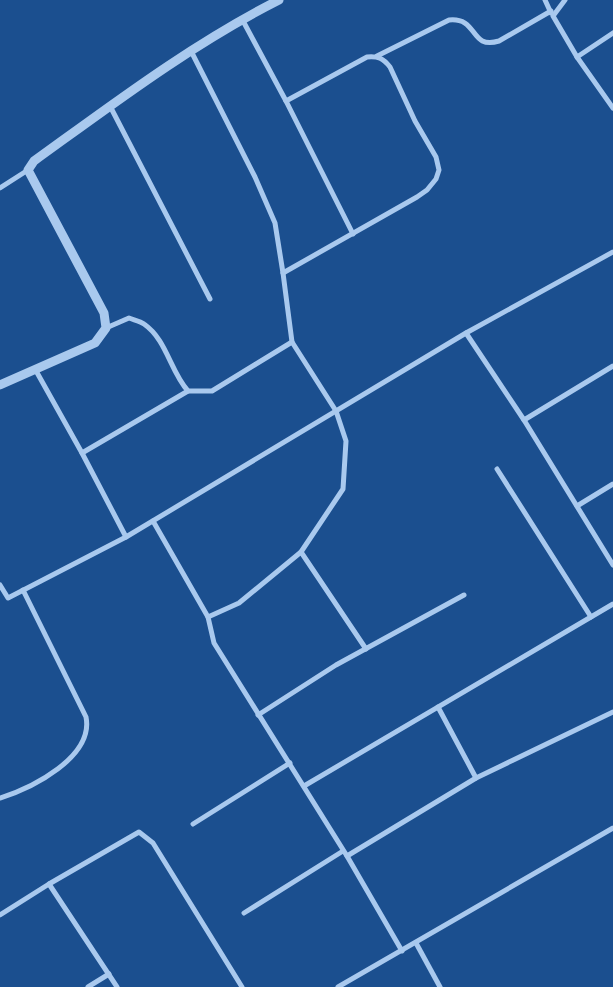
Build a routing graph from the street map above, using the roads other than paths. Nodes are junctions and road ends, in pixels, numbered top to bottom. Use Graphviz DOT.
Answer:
graph roads {
  1 [pos="279,0"];
  2 [pos="544,0"];
  3 [pos="565,0"];
  4 [pos="552,14"];
  5 [pos="242,18"];
  6 [pos="613,33"];
  7 [pos="191,51"];
  8 [pos="377,56"];
  9 [pos="576,57"];
  10 [pos="286,100"];
  11 [pos="110,106"];
  12 [pos="613,108"];
  13 [pos="28,170"];
  14 [pos="0,188"];
  15 [pos="353,234"];
  16 [pos="613,252"];
  17 [pos="284,273"];
  18 [pos="210,299"];
  19 [pos="106,328"];
  20 [pos="466,333"];
  21 [pos="292,342"];
  22 [pos="613,366"];
  23 [pos="35,368"];
  24 [pos="0,385"];
  25 [pos="188,391"];
  26 [pos="336,411"];
  27 [pos="524,420"];
  28 [pos="82,453"];
  29 [pos="496,469"];
  30 [pos="613,484"];
  31 [pos="577,506"];
  32 [pos="153,520"];
  33 [pos="126,537"];
  34 [pos="301,552"];
  35 [pos="613,566"];
  36 [pos="0,585"];
  37 [pos="23,590"];
  38 [pos="464,595"];
  39 [pos="613,604"];
  40 [pos="208,617"];
  41 [pos="591,617"];
  42 [pos="366,649"];
  43 [pos="438,707"];
  44 [pos="613,712"];
  45 [pos="258,716"];
  46 [pos="290,764"];
  47 [pos="476,778"];
  48 [pos="304,786"];
  49 [pos="0,798"];
  50 [pos="193,824"];
  51 [pos="613,828"];
  52 [pos="343,851"];
  53 [pos="347,856"];
  54 [pos="49,884"];
  55 [pos="244,913"];
  56 [pos="0,915"];
  57 [pos="416,943"];
  58 [pos="402,951"];
  59 [pos="109,974"];
  60 [pos="88,987"];
  61 [pos="117,987"];
  62 [pos="242,987"];
  63 [pos="338,987"];
  64 [pos="440,987"];
  1 -- 5 [label="street"];
  2 -- 4 [label="street"];
  3 -- 4 [label="street"];
  4 -- 8 [label="street"];
  4 -- 9 [label="street"];
  5 -- 7 [label="street"];
  5 -- 10 [label="street"];
  6 -- 9 [label="street"];
  7 -- 11 [label="street"];
  7 -- 17 [label="street"];
  8 -- 10 [label="street"];
  8 -- 15 [label="street"];
  9 -- 12 [label="street"];
  10 -- 15 [label="street"];
  11 -- 13 [label="street"];
  11 -- 18 [label="street"];
  13 -- 14 [label="street"];
  13 -- 19 [label="street"];
  15 -- 17 [label="street"];
  16 -- 20 [label="street"];
  17 -- 21 [label="street"];
  19 -- 23 [label="street"];
  19 -- 25 [label="street"];
  20 -- 26 [label="street"];
  20 -- 27 [label="street"];
  21 -- 25 [label="street"];
  21 -- 26 [label="street"];
  22 -- 27 [label="street"];
  23 -- 24 [label="street"];
  23 -- 28 [label="street"];
  25 -- 28 [label="street"];
  26 -- 32 [label="street"];
  26 -- 34 [label="street"];
  27 -- 31 [label="street"];
  28 -- 33 [label="street"];
  29 -- 41 [label="street"];
  30 -- 31 [label="street"];
  31 -- 35 [label="street"];
  32 -- 33 [label="street"];
  32 -- 40 [label="street"];
  33 -- 37 [label="street"];
  34 -- 40 [label="street"];
  34 -- 42 [label="street"];
  36 -- 37 [label="street"];
  37 -- 49 [label="street"];
  38 -- 42 [label="street"];
  39 -- 41 [label="street"];
  40 -- 45 [label="street"];
  41 -- 43 [label="street"];
  42 -- 45 [label="street"];
  43 -- 47 [label="street"];
  43 -- 48 [label="street"];
  44 -- 47 [label="street"];
  45 -- 46 [label="street"];
  46 -- 48 [label="street"];
  46 -- 50 [label="street"];
  47 -- 53 [label="street"];
  48 -- 52 [label="street"];
  51 -- 57 [label="street"];
  52 -- 53 [label="street"];
  52 -- 55 [label="street"];
  53 -- 58 [label="street"];
  54 -- 56 [label="street"];
  54 -- 59 [label="street"];
  54 -- 62 [label="street"];
  57 -- 58 [label="street"];
  57 -- 64 [label="street"];
  58 -- 63 [label="street"];
  59 -- 60 [label="street"];
  59 -- 61 [label="street"];
}
